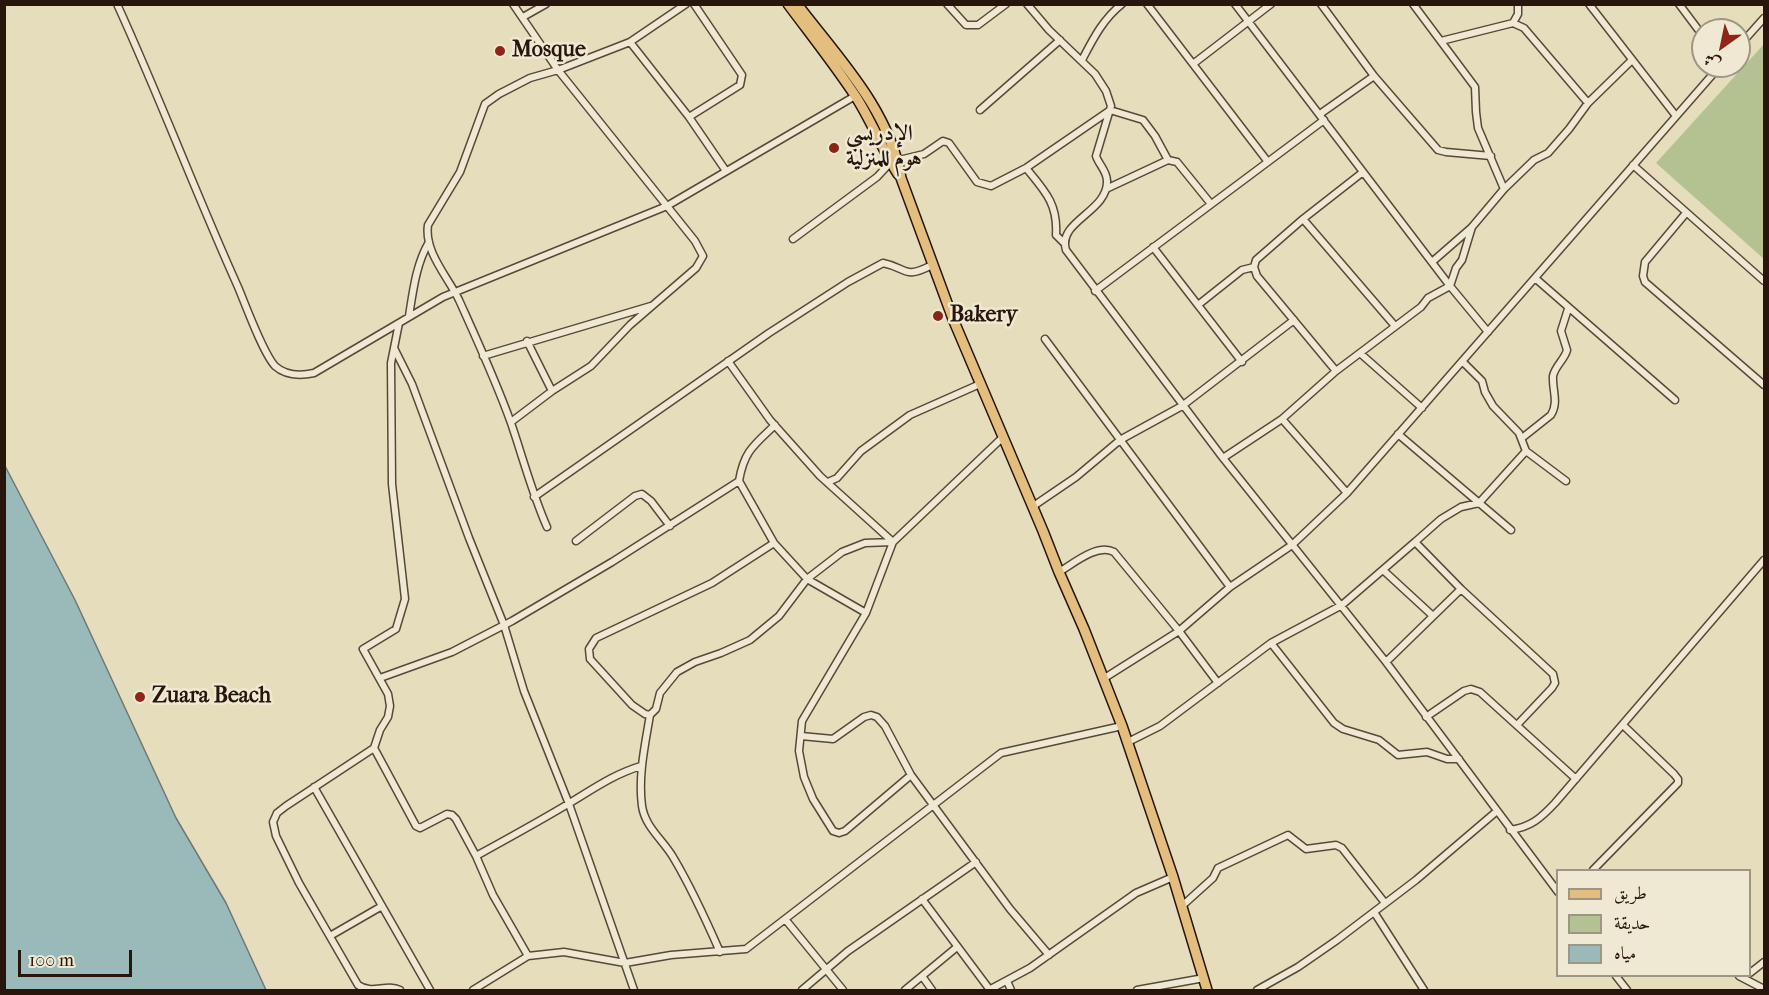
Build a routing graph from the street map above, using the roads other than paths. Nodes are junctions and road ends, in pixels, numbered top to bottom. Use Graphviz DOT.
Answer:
graph roads {
  1 [pos="117,4"];
  2 [pos="513,4"];
  3 [pos="546,4"];
  4 [pos="686,4"];
  5 [pos="694,4"];
  6 [pos="788,4"];
  7 [pos="797,4"];
  8 [pos="947,4"];
  9 [pos="1006,4"];
  10 [pos="1027,4"];
  11 [pos="1122,4"];
  12 [pos="1147,4"];
  13 [pos="1235,4"];
  14 [pos="1271,4"];
  15 [pos="1321,4"];
  16 [pos="1413,4"];
  17 [pos="1518,4"];
  18 [pos="1590,4"];
  19 [pos="1679,4"];
  20 [pos="523,17"];
  21 [pos="1764,18"];
  22 [pos="1691,20"];
  23 [pos="1248,21"];
  24 [pos="1512,23"];
  25 [pos="1751,33"];
  26 [pos="1060,40"];
  27 [pos="1441,41"];
  28 [pos="630,42"];
  29 [pos="1082,60"];
  30 [pos="1632,60"];
  31 [pos="1193,64"];
  32 [pos="558,70"];
  33 [pos="1374,76"];
  34 [pos="1709,78"];
  35 [pos="855,96"];
  36 [pos="1588,103"];
  37 [pos="980,110"];
  38 [pos="1110,110"];
  39 [pos="1676,116"];
  40 [pos="689,117"];
  41 [pos="1322,117"];
  42 [pos="880,126"];
  43 [pos="1491,156"];
  44 [pos="894,160"];
  45 [pos="1168,160"];
  46 [pos="1268,162"];
  47 [pos="1633,165"];
  48 [pos="1026,168"];
  49 [pos="726,171"];
  50 [pos="1363,172"];
  51 [pos="1106,189"];
  52 [pos="1504,189"];
  53 [pos="1211,204"];
  54 [pos="667,206"];
  55 [pos="1686,213"];
  56 [pos="1303,219"];
  57 [pos="1472,227"];
  58 [pos="793,239"];
  59 [pos="429,242"];
  60 [pos="1064,243"];
  61 [pos="1153,247"];
  62 [pos="1432,262"];
  63 [pos="932,265"];
  64 [pos="1254,267"];
  65 [pos="1535,278"];
  66 [pos="1764,281"];
  67 [pos="1450,285"];
  68 [pos="1095,291"];
  69 [pos="455,292"];
  70 [pos="655,305"];
  71 [pos="1198,305"];
  72 [pos="1568,309"];
  73 [pos="409,316"];
  74 [pos="1294,320"];
  75 [pos="399,322"];
  76 [pos="1395,326"];
  77 [pos="1488,332"];
  78 [pos="1045,339"];
  79 [pos="527,342"];
  80 [pos="394,348"];
  81 [pos="1361,354"];
  82 [pos="483,356"];
  83 [pos="728,361"];
  84 [pos="1242,362"];
  85 [pos="1463,362"];
  86 [pos="1336,371"];
  87 [pos="980,384"];
  88 [pos="1764,385"];
  89 [pos="552,391"];
  90 [pos="1675,400"];
  91 [pos="1182,406"];
  92 [pos="1422,408"];
  93 [pos="1282,419"];
  94 [pos="511,422"];
  95 [pos="775,425"];
  96 [pos="1398,435"];
  97 [pos="1002,438"];
  98 [pos="1522,438"];
  99 [pos="1120,440"];
  100 [pos="1526,451"];
  101 [pos="1223,458"];
  102 [pos="739,481"];
  103 [pos="1566,481"];
  104 [pos="828,482"];
  105 [pos="1347,493"];
  106 [pos="534,497"];
  107 [pos="1479,503"];
  108 [pos="1032,507"];
  109 [pos="670,526"];
  110 [pos="547,527"];
  111 [pos="1511,530"];
  112 [pos="576,541"];
  113 [pos="1415,542"];
  114 [pos="774,543"];
  115 [pos="893,543"];
  116 [pos="1292,545"];
  117 [pos="1763,565"];
  118 [pos="1383,570"];
  119 [pos="1059,572"];
  120 [pos="807,579"];
  121 [pos="1230,587"];
  122 [pos="1461,589"];
  123 [pos="1342,605"];
  124 [pos="866,613"];
  125 [pos="1433,616"];
  126 [pos="504,625"];
  127 [pos="1179,631"];
  128 [pos="1271,643"];
  129 [pos="1386,662"];
  130 [pos="380,678"];
  131 [pos="1103,679"];
  132 [pos="1218,683"];
  133 [pos="650,715"];
  134 [pos="1426,717"];
  135 [pos="1517,725"];
  136 [pos="1122,726"];
  137 [pos="1624,726"];
  138 [pos="801,736"];
  139 [pos="1128,742"];
  140 [pos="374,748"];
  141 [pos="1459,759"];
  142 [pos="641,766"];
  143 [pos="911,775"];
  144 [pos="1576,779"];
  145 [pos="314,787"];
  146 [pos="569,804"];
  147 [pos="933,804"];
  148 [pos="1497,811"];
  149 [pos="1510,830"];
  150 [pos="476,856"];
  151 [pos="976,862"];
  152 [pos="1594,869"];
  153 [pos="1173,877"];
  154 [pos="1556,891"];
  155 [pos="922,899"];
  156 [pos="1385,903"];
  157 [pos="382,906"];
  158 [pos="1182,906"];
  159 [pos="1374,912"];
  160 [pos="785,919"];
  161 [pos="330,936"];
  162 [pos="957,947"];
  163 [pos="720,952"];
  164 [pos="1049,955"];
  165 [pos="528,956"];
  166 [pos="1764,962"];
  167 [pos="625,963"];
  168 [pos="826,969"];
  169 [pos="1751,972"];
  170 [pos="922,976"];
  171 [pos="1617,977"];
  172 [pos="1742,977"];
  173 [pos="1204,978"];
  174 [pos="1007,981"];
  175 [pos="1270,983"];
  176 [pos="1764,989"];
  177 [pos="400,990"];
  178 [pos="430,990"];
  179 [pos="473,990"];
  180 [pos="634,990"];
  181 [pos="802,990"];
  182 [pos="843,990"];
  183 [pos="904,990"];
  184 [pos="932,990"];
  185 [pos="989,990"];
  186 [pos="1011,990"];
  187 [pos="1137,990"];
  188 [pos="1206,990"];
  189 [pos="1257,990"];
  190 [pos="1275,990"];
  191 [pos="1424,990"];
  192 [pos="1627,990"];
  1 -- 75 [label="street"];
  2 -- 20 [label="street"];
  3 -- 20 [label="street"];
  4 -- 28 [label="street"];
  5 -- 40 [label="street"];
  6 -- 35 [label="main road"];
  7 -- 42 [label="main road"];
  8 -- 9 [label="street"];
  10 -- 26 [label="street"];
  11 -- 29 [label="street"];
  12 -- 31 [label="street"];
  13 -- 23 [label="street"];
  14 -- 23 [label="street"];
  15 -- 33 [label="street"];
  16 -- 27 [label="street"];
  17 -- 24 [label="street"];
  18 -- 30 [label="street"];
  19 -- 22 [label="street"];
  20 -- 32 [label="street"];
  21 -- 25 [label="street"];
  23 -- 31 [label="street"];
  23 -- 41 [label="street"];
  24 -- 27 [label="street"];
  24 -- 36 [label="street"];
  26 -- 29 [label="street"];
  26 -- 37 [label="street"];
  27 -- 43 [label="street"];
  28 -- 32 [label="street"];
  28 -- 40 [label="street"];
  29 -- 38 [label="street"];
  30 -- 36 [label="street"];
  30 -- 39 [label="street"];
  31 -- 46 [label="street"];
  32 -- 54 [label="street"];
  32 -- 59 [label="street"];
  33 -- 41 [label="street"];
  33 -- 43 [label="street"];
  34 -- 39 [label="street"];
  35 -- 42 [label="main road"];
  35 -- 49 [label="street"];
  36 -- 52 [label="street"];
  38 -- 45 [label="street"];
  38 -- 48 [label="street"];
  38 -- 51 [label="street"];
  39 -- 47 [label="street"];
  40 -- 49 [label="street"];
  41 -- 46 [label="street"];
  41 -- 50 [label="street"];
  42 -- 44 [label="main road"];
  43 -- 52 [label="street"];
  44 -- 48 [label="street"];
  44 -- 58 [label="street"];
  44 -- 63 [label="main road"];
  45 -- 51 [label="street"];
  45 -- 53 [label="street"];
  46 -- 53 [label="street"];
  47 -- 55 [label="street"];
  47 -- 65 [label="street"];
  48 -- 60 [label="street"];
  49 -- 54 [label="street"];
  50 -- 56 [label="street"];
  50 -- 62 [label="street"];
  51 -- 60 [label="street"];
  52 -- 57 [label="street"];
  53 -- 61 [label="street"];
  54 -- 69 [label="street"];
  54 -- 70 [label="street"];
  55 -- 66 [label="street"];
  55 -- 88 [label="street"];
  56 -- 64 [label="street"];
  56 -- 76 [label="street"];
  57 -- 62 [label="street"];
  57 -- 67 [label="street"];
  59 -- 69 [label="street"];
  59 -- 73 [label="street"];
  60 -- 68 [label="street"];
  61 -- 68 [label="street"];
  61 -- 71 [label="street"];
  62 -- 67 [label="street"];
  63 -- 83 [label="street"];
  63 -- 87 [label="main road"];
  64 -- 71 [label="street"];
  64 -- 74 [label="street"];
  65 -- 72 [label="street"];
  65 -- 77 [label="street"];
  67 -- 76 [label="street"];
  67 -- 77 [label="street"];
  68 -- 91 [label="street"];
  69 -- 73 [label="street"];
  69 -- 82 [label="street"];
  70 -- 79 [label="street"];
  70 -- 89 [label="street"];
  71 -- 84 [label="street"];
  72 -- 90 [label="street"];
  72 -- 98 [label="street"];
  73 -- 75 [label="street"];
  74 -- 84 [label="street"];
  74 -- 86 [label="street"];
  75 -- 80 [label="street"];
  76 -- 81 [label="street"];
  77 -- 85 [label="street"];
  78 -- 99 [label="street"];
  79 -- 82 [label="street"];
  79 -- 89 [label="street"];
  80 -- 126 [label="street"];
  80 -- 130 [label="street"];
  81 -- 86 [label="street"];
  81 -- 92 [label="street"];
  82 -- 94 [label="street"];
  83 -- 95 [label="street"];
  83 -- 106 [label="street"];
  84 -- 91 [label="street"];
  85 -- 92 [label="street"];
  85 -- 98 [label="street"];
  86 -- 93 [label="street"];
  87 -- 97 [label="main road"];
  87 -- 104 [label="street"];
  89 -- 94 [label="street"];
  91 -- 99 [label="street"];
  91 -- 101 [label="street"];
  92 -- 96 [label="street"];
  93 -- 101 [label="street"];
  93 -- 105 [label="street"];
  94 -- 106 [label="street"];
  95 -- 102 [label="street"];
  95 -- 104 [label="street"];
  96 -- 105 [label="street"];
  96 -- 107 [label="street"];
  97 -- 108 [label="main road"];
  97 -- 115 [label="street"];
  98 -- 100 [label="street"];
  99 -- 108 [label="street"];
  99 -- 121 [label="street"];
  100 -- 103 [label="street"];
  100 -- 107 [label="street"];
  101 -- 116 [label="street"];
  102 -- 109 [label="street"];
  102 -- 114 [label="street"];
  104 -- 115 [label="street"];
  105 -- 116 [label="street"];
  106 -- 110 [label="street"];
  107 -- 111 [label="street"];
  107 -- 113 [label="street"];
  108 -- 119 [label="main road"];
  109 -- 112 [label="street"];
  109 -- 126 [label="street"];
  113 -- 118 [label="street"];
  113 -- 122 [label="street"];
  114 -- 120 [label="street"];
  114 -- 133 [label="street"];
  115 -- 120 [label="street"];
  115 -- 124 [label="street"];
  116 -- 121 [label="street"];
  116 -- 123 [label="street"];
  117 -- 137 [label="street"];
  118 -- 123 [label="street"];
  118 -- 125 [label="street"];
  119 -- 127 [label="street"];
  119 -- 131 [label="main road"];
  120 -- 124 [label="street"];
  120 -- 133 [label="street"];
  121 -- 127 [label="street"];
  122 -- 125 [label="street"];
  122 -- 135 [label="street"];
  123 -- 128 [label="street"];
  123 -- 129 [label="street"];
  124 -- 138 [label="street"];
  125 -- 129 [label="street"];
  126 -- 130 [label="street"];
  126 -- 146 [label="street"];
  127 -- 131 [label="street"];
  127 -- 132 [label="street"];
  128 -- 132 [label="street"];
  128 -- 141 [label="street"];
  129 -- 134 [label="street"];
  130 -- 140 [label="street"];
  131 -- 136 [label="main road"];
  132 -- 139 [label="street"];
  133 -- 142 [label="street"];
  134 -- 135 [label="street"];
  134 -- 141 [label="street"];
  135 -- 144 [label="street"];
  136 -- 139 [label="main road"];
  136 -- 147 [label="street"];
  137 -- 144 [label="street"];
  137 -- 152 [label="street"];
  138 -- 143 [label="street"];
  138 -- 143 [label="street"];
  139 -- 153 [label="main road"];
  140 -- 145 [label="street"];
  140 -- 150 [label="street"];
  141 -- 148 [label="street"];
  142 -- 146 [label="street"];
  142 -- 163 [label="street"];
  143 -- 147 [label="street"];
  144 -- 149 [label="street"];
  145 -- 157 [label="street"];
  145 -- 161 [label="street"];
  146 -- 150 [label="street"];
  146 -- 167 [label="street"];
  147 -- 151 [label="street"];
  147 -- 160 [label="street"];
  148 -- 149 [label="street"];
  148 -- 156 [label="street"];
  149 -- 154 [label="street"];
  150 -- 165 [label="street"];
  151 -- 155 [label="street"];
  151 -- 164 [label="street"];
  153 -- 158 [label="main road"];
  153 -- 164 [label="street"];
  155 -- 162 [label="street"];
  155 -- 168 [label="street"];
  156 -- 158 [label="street"];
  156 -- 159 [label="street"];
  157 -- 161 [label="street"];
  157 -- 178 [label="street"];
  158 -- 173 [label="main road"];
  159 -- 175 [label="street"];
  159 -- 191 [label="street"];
  160 -- 163 [label="street"];
  160 -- 168 [label="street"];
  161 -- 177 [label="street"];
  162 -- 170 [label="street"];
  162 -- 185 [label="street"];
  163 -- 167 [label="street"];
  164 -- 174 [label="street"];
  165 -- 167 [label="street"];
  165 -- 179 [label="street"];
  166 -- 169 [label="street"];
  167 -- 180 [label="street"];
  168 -- 181 [label="street"];
  168 -- 182 [label="street"];
  170 -- 183 [label="street"];
  170 -- 184 [label="street"];
  171 -- 192 [label="street"];
  172 -- 176 [label="street"];
  173 -- 187 [label="street"];
  173 -- 188 [label="main road"];
  174 -- 185 [label="street"];
  174 -- 186 [label="street"];
  175 -- 189 [label="street"];
  175 -- 190 [label="street"];
}
